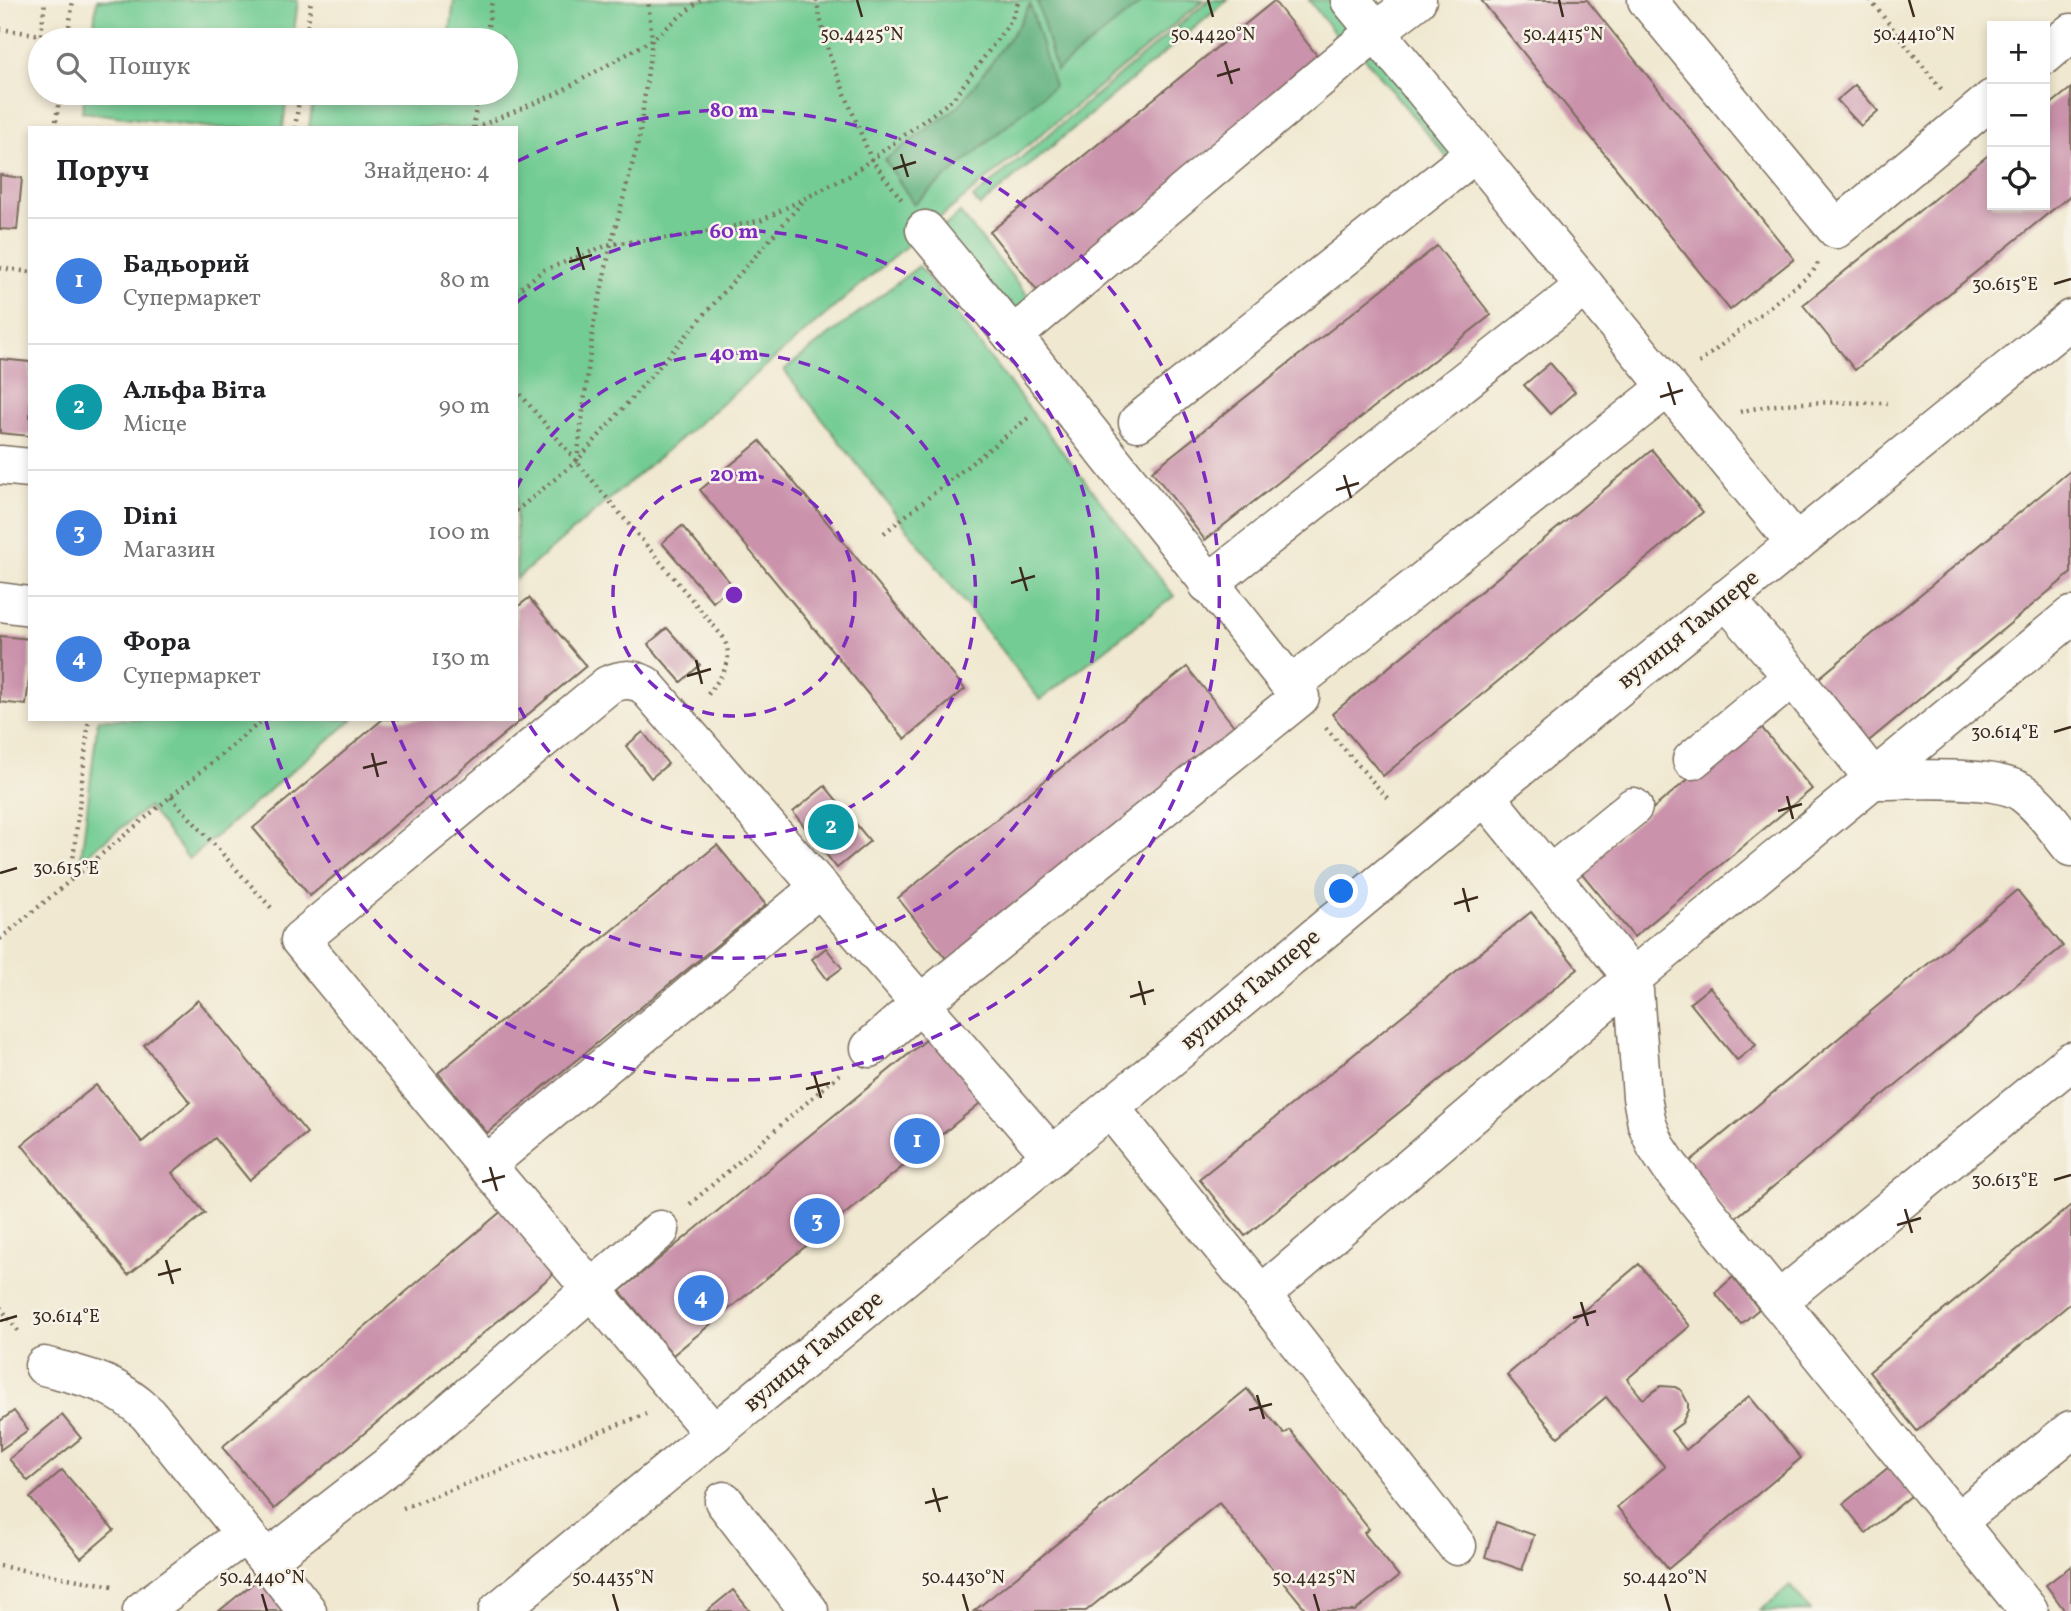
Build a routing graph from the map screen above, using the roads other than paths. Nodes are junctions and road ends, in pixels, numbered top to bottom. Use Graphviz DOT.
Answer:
graph roads {
  1 [pos="1350,0"];
  2 [pos="1417,0"];
  3 [pos="1647,0"];
  4 [pos="1376,32"];
  5 [pos="2071,33"];
  6 [pos="2050,51"];
  7 [pos="1980,110"];
  8 [pos="1475,153"];
  9 [pos="925,230"];
  10 [pos="1585,286"];
  11 [pos="2071,319"];
  12 [pos="1013,336"];
  13 [pos="1668,387"];
  14 [pos="1138,422"];
  15 [pos="0,465"];
  16 [pos="28,468"];
  17 [pos="1796,543"];
  18 [pos="1208,584"];
  19 [pos="1726,599"];
  20 [pos="0,602"];
  21 [pos="28,606"];
  22 [pos="2071,617"];
  23 [pos="1793,677"];
  24 [pos="1296,691"];
  25 [pos="1692,760"];
  26 [pos="1875,780"];
  27 [pos="1485,796"];
  28 [pos="1633,807"];
  29 [pos="2071,847"];
  30 [pos="1550,875"];
  31 [pos="820,887"];
  32 [pos="1633,978"];
  33 [pos="920,1004"];
  34 [pos="870,1048"];
  35 [pos="2071,1061"];
  36 [pos="1110,1108"];
  37 [pos="1052,1156"];
  38 [pos="486,1165"];
  39 [pos="660,1230"];
  40 [pos="591,1289"];
  41 [pos="1261,1295"];
  42 [pos="1778,1301"];
  43 [pos="44,1366"];
  44 [pos="2071,1430"];
  45 [pos="714,1434"];
  46 [pos="724,1502"];
  47 [pos="1958,1521"];
  48 [pos="1457,1546"];
  49 [pos="256,1547"];
  50 [pos="153,1603"];
  51 [pos="307,1611"];
  52 [pos="498,1611"];
  53 [pos="809,1611"];
  54 [pos="2029,1611"];
  1 -- 4 [label="street"];
  2 -- 4 [label="street"];
  3 -- 7 [label="street"];
  4 -- 8 [label="street"];
  4 -- 12 [label="street"];
  5 -- 6 [label="street"];
  8 -- 10 [label="street"];
  8 -- 14 [label="street"];
  9 -- 12 [label="street"];
  10 -- 13 [label="street"];
  10 -- 18 [label="street"];
  11 -- 17 [label="street, вулиця Тампере"];
  12 -- 18 [label="street"];
  13 -- 17 [label="street"];
  13 -- 24 [label="street"];
  15 -- 16 [label="street"];
  17 -- 19 [label="street, вулиця Тампере"];
  18 -- 24 [label="street"];
  19 -- 23 [label="street"];
  19 -- 27 [label="street, вулиця Тампере"];
  20 -- 21 [label="street"];
  22 -- 26 [label="street"];
  23 -- 25 [label="street"];
  23 -- 26 [label="street"];
  24 -- 33 [label="street"];
  26 -- 29 [label="street"];
  26 -- 32 [label="street"];
  27 -- 30 [label="street"];
  27 -- 36 [label="street, вулиця Тампере"];
  28 -- 30 [label="street"];
  30 -- 32 [label="street"];
  31 -- 33 [label="street"];
  31 -- 38 [label="street"];
  31 -- 38 [label="street"];
  32 -- 41 [label="street"];
  32 -- 42 [label="street"];
  33 -- 34 [label="street"];
  33 -- 37 [label="street"];
  35 -- 42 [label="street"];
  36 -- 37 [label="street, вулиця Тампере"];
  36 -- 41 [label="street"];
  37 -- 45 [label="street, вулиця Тампере"];
  38 -- 40 [label="street"];
  39 -- 40 [label="street"];
  40 -- 45 [label="street"];
  40 -- 49 [label="street"];
  41 -- 48 [label="street"];
  42 -- 47 [label="street"];
  43 -- 49 [label="street"];
  44 -- 47 [label="street"];
  45 -- 52 [label="street, вулиця Тампере"];
  46 -- 53 [label="street"];
  47 -- 54 [label="street"];
  49 -- 50 [label="street"];
  49 -- 51 [label="street"];
}
